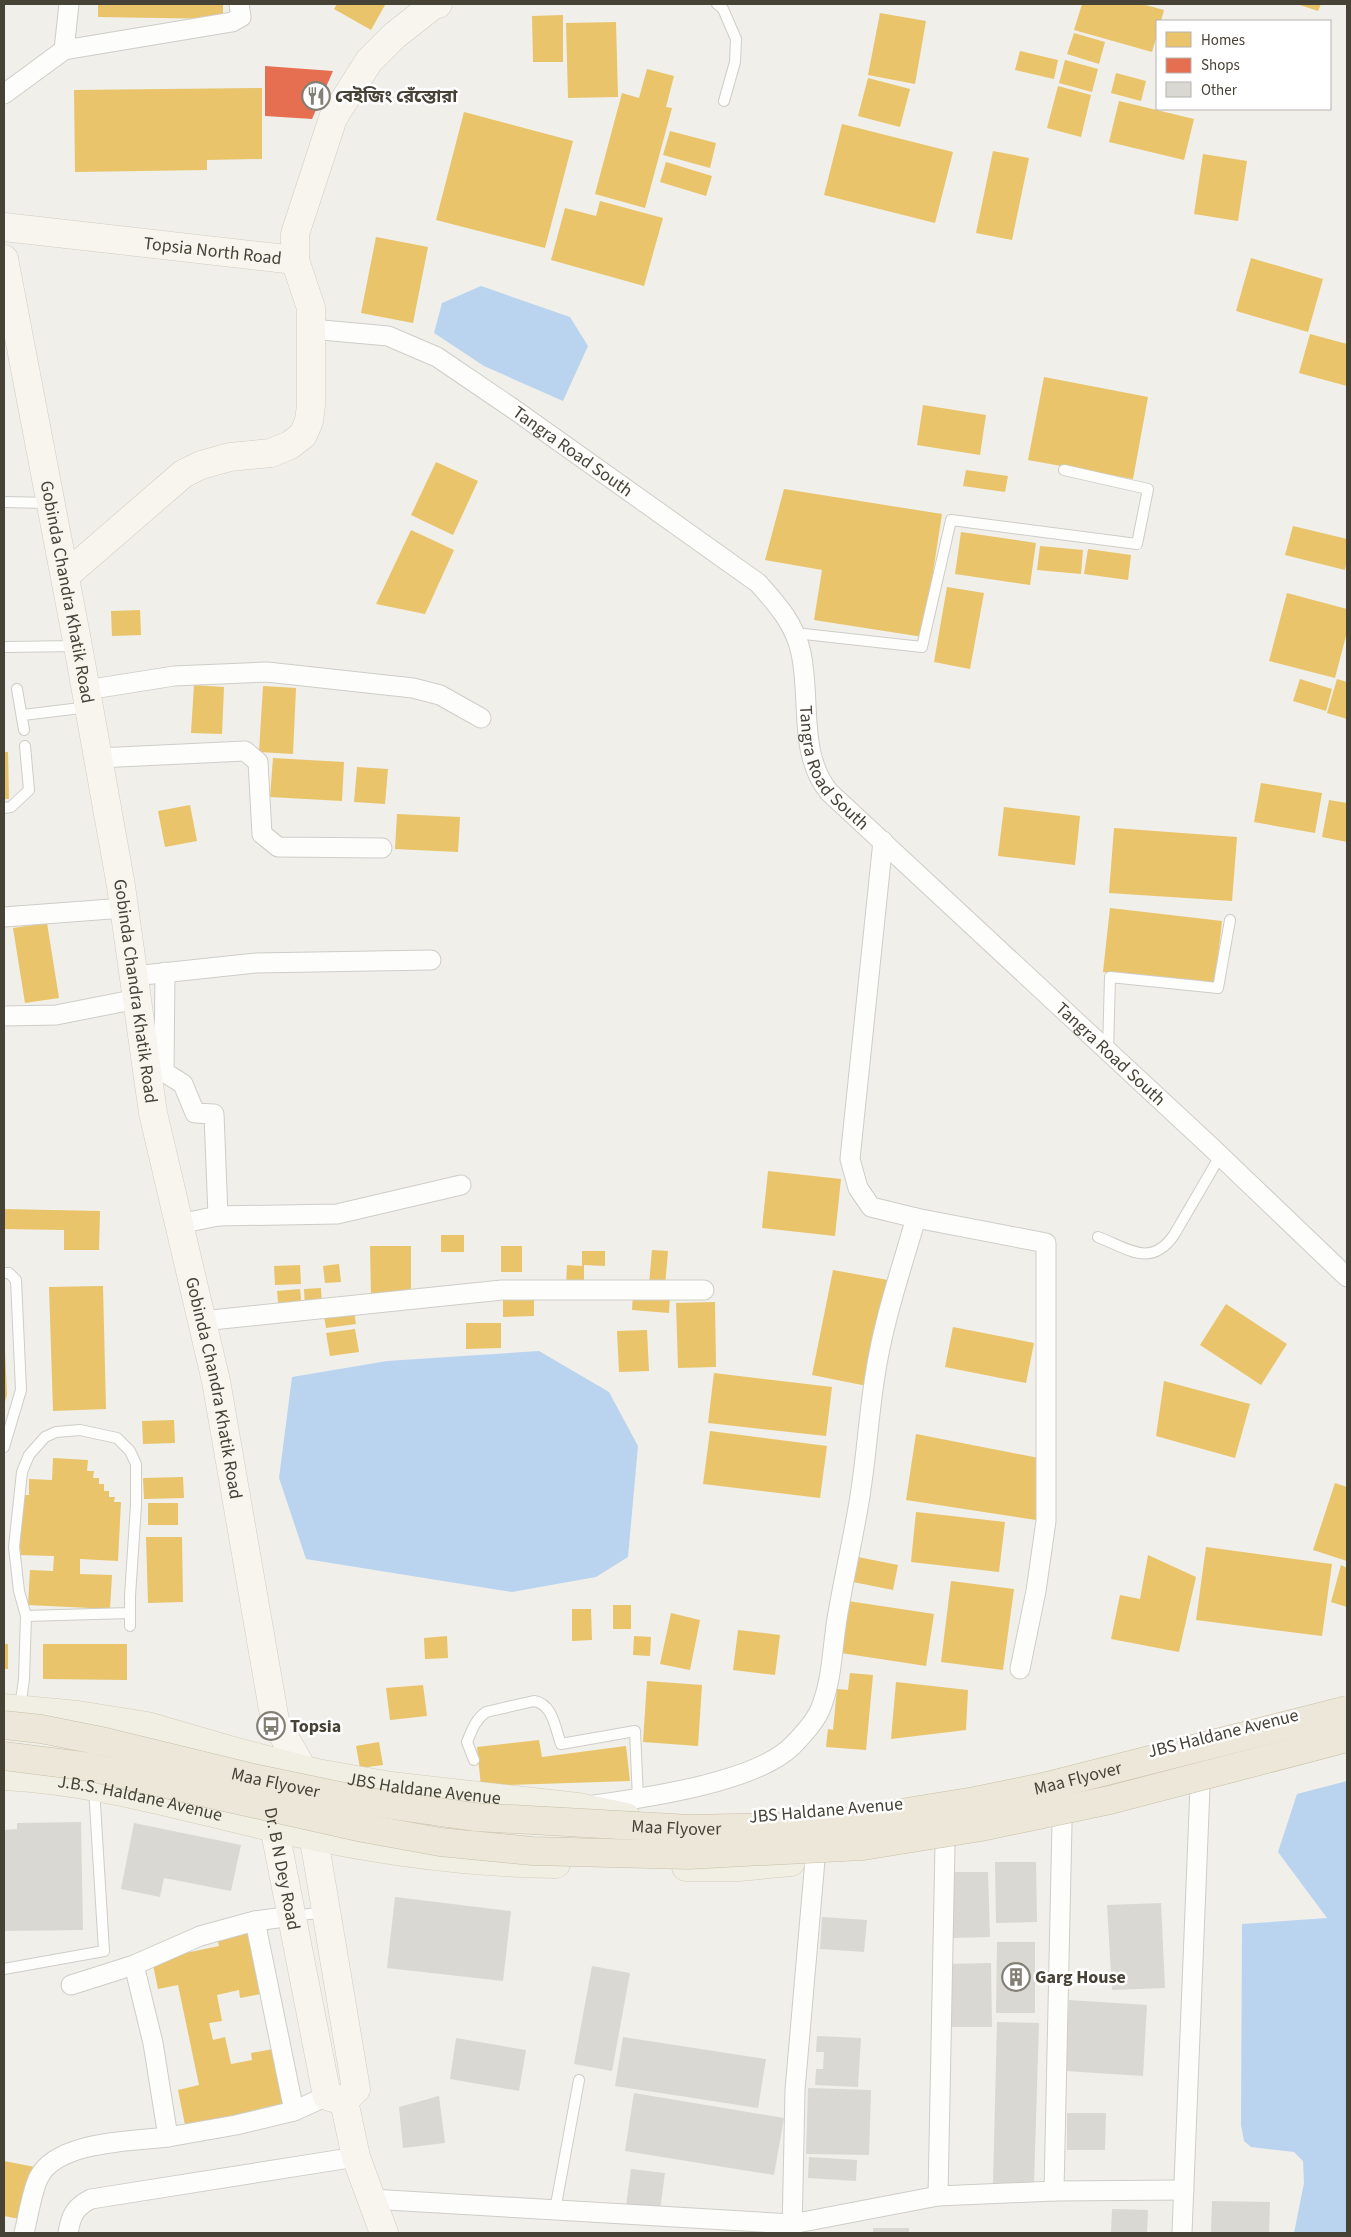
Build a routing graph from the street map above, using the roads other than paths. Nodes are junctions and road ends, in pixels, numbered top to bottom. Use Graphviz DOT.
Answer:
graph roads {
  1 [pos="68,4"];
  2 [pos="239,4"];
  3 [pos="438,4"];
  4 [pos="717,4"];
  5 [pos="64,50"];
  6 [pos="4,94"];
  7 [pos="724,101"];
  8 [pos="4,227"];
  9 [pos="4,259"];
  10 [pos="295,260"];
  11 [pos="311,329"];
  12 [pos="1064,470"];
  13 [pos="4,502"];
  14 [pos="51,503"];
  15 [pos="65,576"];
  16 [pos="795,633"];
  17 [pos="78,646"];
  18 [pos="4,647"];
  19 [pos="17,688"];
  20 [pos="87,698"];
  21 [pos="23,715"];
  22 [pos="481,718"];
  23 [pos="24,730"];
  24 [pos="25,746"];
  25 [pos="98,758"];
  26 [pos="4,808"];
  27 [pos="883,841"];
  28 [pos="382,848"];
  29 [pos="124,908"];
  30 [pos="4,917"];
  31 [pos="1230,920"];
  32 [pos="431,960"];
  33 [pos="165,972"];
  34 [pos="135,988"];
  35 [pos="4,1016"];
  36 [pos="1108,1051"];
  37 [pos="1220,1156"];
  38 [pos="461,1185"];
  39 [pos="218,1216"];
  40 [pos="916,1218"];
  41 [pos="179,1224"];
  42 [pos="1098,1237"];
  43 [pos="4,1273"];
  44 [pos="1347,1277"];
  45 [pos="704,1290"];
  46 [pos="202,1321"];
  47 [pos="4,1447"];
  48 [pos="129,1613"];
  49 [pos="26,1616"];
  50 [pos="130,1626"];
  51 [pos="1020,1669"];
  52 [pos="1347,1702"];
  53 [pos="1347,1710"];
  54 [pos="9,1714"];
  55 [pos="275,1721"];
  56 [pos="1347,1738"];
  57 [pos="1347,1750"];
  58 [pos="4,1756"];
  59 [pos="261,1758"];
  60 [pos="474,1760"];
  61 [pos="302,1768"];
  62 [pos="4,1776"];
  63 [pos="94,1787"];
  64 [pos="1200,1787"];
  65 [pos="638,1799"];
  66 [pos="578,1807"];
  67 [pos="1062,1823"];
  68 [pos="274,1828"];
  69 [pos="314,1836"];
  70 [pos="945,1845"];
  71 [pos="814,1860"];
  72 [pos="326,1912"];
  73 [pos="292,1916"];
  74 [pos="255,1921"];
  75 [pos="134,1965"];
  76 [pos="4,1969"];
  77 [pos="71,1985"];
  78 [pos="578,2080"];
  79 [pos="335,2099"];
  80 [pos="294,2110"];
  81 [pos="168,2137"];
  82 [pos="356,2157"];
  83 [pos="1184,2190"];
  84 [pos="1054,2191"];
  85 [pos="938,2196"];
  86 [pos="371,2199"];
  87 [pos="555,2210"];
  88 [pos="792,2229"];
  89 [pos="24,2233"];
  90 [pos="68,2233"];
  91 [pos="384,2233"];
  92 [pos="1182,2233"];
  1 -- 5 [label="street"];
  2 -- 5 [label="street"];
  3 -- 10 [label="main road, Topsia North Road"];
  4 -- 7 [label="lane"];
  5 -- 6 [label="street"];
  8 -- 10 [label="main road, Topsia North Road"];
  9 -- 14 [label="main road, Gobinda Chandra Khatik Road"];
  10 -- 11 [label="main road"];
  11 -- 15 [label="main road"];
  11 -- 16 [label="street, Tangra Road South"];
  12 -- 16 [label="lane"];
  13 -- 14 [label="lane"];
  14 -- 15 [label="main road, Gobinda Chandra Khatik Road"];
  15 -- 17 [label="main road, Gobinda Chandra Khatik Road"];
  16 -- 27 [label="street, Tangra Road South"];
  17 -- 18 [label="lane"];
  17 -- 20 [label="main road, Gobinda Chandra Khatik Road"];
  19 -- 21 [label="lane"];
  20 -- 21 [label="lane"];
  20 -- 22 [label="street"];
  20 -- 25 [label="main road, Gobinda Chandra Khatik Road"];
  21 -- 23 [label="lane"];
  24 -- 26 [label="lane"];
  25 -- 28 [label="street"];
  25 -- 29 [label="main road, Gobinda Chandra Khatik Road"];
  27 -- 36 [label="street, Tangra Road South"];
  27 -- 40 [label="street"];
  29 -- 30 [label="street"];
  29 -- 34 [label="main road, Gobinda Chandra Khatik Road"];
  31 -- 36 [label="lane"];
  32 -- 33 [label="street"];
  33 -- 34 [label="street"];
  33 -- 39 [label="street"];
  34 -- 35 [label="street"];
  34 -- 41 [label="main road, Gobinda Chandra Khatik Road"];
  36 -- 37 [label="street, Tangra Road South"];
  37 -- 42 [label="lane"];
  37 -- 44 [label="street, Tangra Road South"];
  38 -- 39 [label="street"];
  39 -- 41 [label="street"];
  40 -- 51 [label="street"];
  40 -- 65 [label="street"];
  41 -- 46 [label="main road, Gobinda Chandra Khatik Road"];
  43 -- 47 [label="lane"];
  45 -- 46 [label="street"];
  46 -- 55 [label="main road, Gobinda Chandra Khatik Road"];
  48 -- 49 [label="lane"];
  48 -- 49 [label="lane"];
  48 -- 50 [label="lane"];
  49 -- 54 [label="lane"];
  52 -- 66 [label="main road, JBS Haldane Avenue"];
  53 -- 54 [label="highway, Maa Flyover, bridge"];
  54 -- 59 [label="main road, JBS Haldane Avenue"];
  55 -- 59 [label="main road"];
  55 -- 61 [label="main road, Dr. B N Dey Road"];
  56 -- 58 [label="highway, Maa Flyover, bridge"];
  57 -- 64 [label="main road"];
  59 -- 61 [label="main road, JBS Haldane Avenue"];
  59 -- 68 [label="main road, Dr. B N Dey Road"];
  60 -- 65 [label="lane"];
  61 -- 66 [label="main road, JBS Haldane Avenue"];
  61 -- 69 [label="main road, Dr. B N Dey Road"];
  62 -- 63 [label="main road, J.B.S. Haldane Avenue"];
  63 -- 68 [label="main road, J.B.S. Haldane Avenue"];
  63 -- 76 [label="lane"];
  64 -- 67 [label="main road"];
  64 -- 83 [label="street"];
  65 -- 66 [label="street"];
  67 -- 70 [label="main road"];
  67 -- 84 [label="street"];
  68 -- 69 [label="main road"];
  68 -- 73 [label="main road, Dr. B N Dey Road"];
  69 -- 71 [label="main road"];
  69 -- 72 [label="main road, Dr. B N Dey Road"];
  70 -- 71 [label="main road"];
  70 -- 85 [label="street"];
  71 -- 88 [label="street"];
  72 -- 73 [label="lane"];
  72 -- 79 [label="main road, Dr. B N Dey Road"];
  73 -- 74 [label="street"];
  73 -- 79 [label="main road, Dr. B N Dey Road"];
  74 -- 75 [label="street"];
  74 -- 80 [label="street"];
  75 -- 77 [label="street"];
  75 -- 81 [label="street"];
  78 -- 87 [label="lane"];
  79 -- 80 [label="street"];
  79 -- 82 [label="main road, Dr. B N Dey Road"];
  80 -- 81 [label="street"];
  81 -- 89 [label="street"];
  82 -- 86 [label="main road, Dr. B N Dey Road"];
  82 -- 90 [label="street"];
  83 -- 84 [label="street"];
  83 -- 92 [label="street"];
  84 -- 85 [label="street"];
  85 -- 88 [label="street"];
  86 -- 87 [label="street"];
  86 -- 91 [label="main road, Dr. B N Dey Road"];
  87 -- 88 [label="street"];
}
